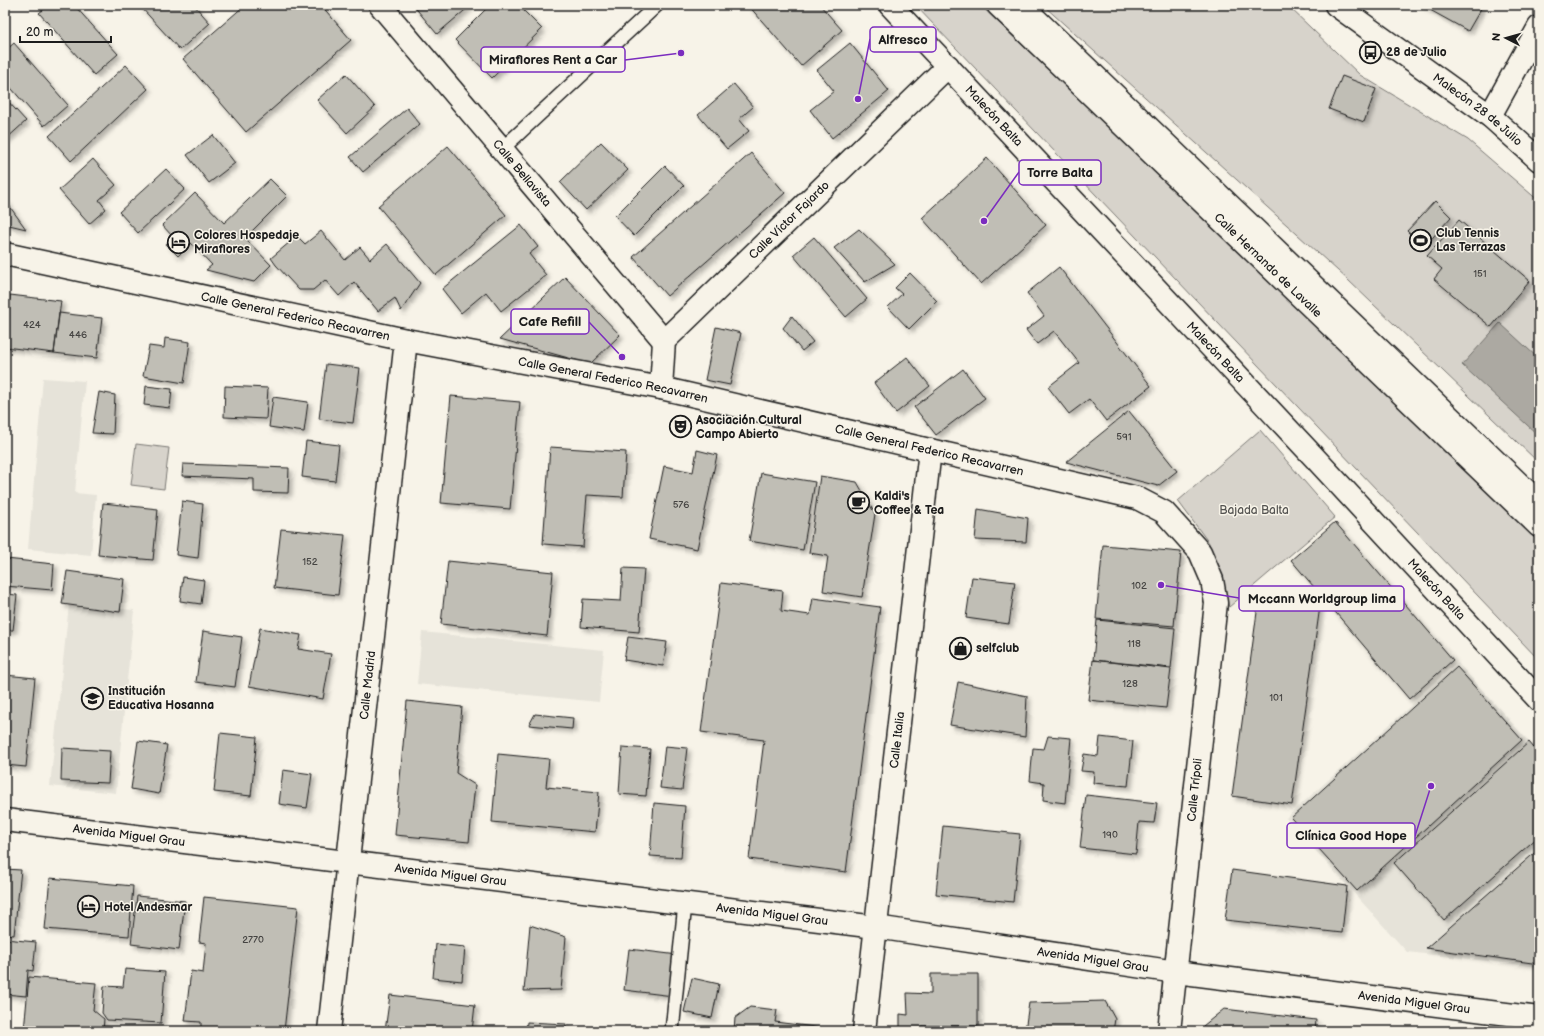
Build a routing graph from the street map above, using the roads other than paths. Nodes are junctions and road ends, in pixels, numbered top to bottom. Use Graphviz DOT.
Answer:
graph roads {
  1 [pos="380,5"];
  2 [pos="657,5"];
  3 [pos="890,5"];
  4 [pos="998,5"];
  5 [pos="1021,5"];
  6 [pos="1336,5"];
  7 [pos="1539,27"];
  8 [pos="948,66"];
  9 [pos="1490,116"];
  10 [pos="502,149"];
  11 [pos="1539,160"];
  12 [pos="5,254"];
  13 [pos="406,340"];
  14 [pos="664,341"];
  15 [pos="661,388"];
  16 [pos="930,450"];
  17 [pos="1539,503"];
  18 [pos="1539,526"];
  19 [pos="1200,552"];
  20 [pos="1539,700"];
  21 [pos="5,820"];
  22 [pos="349,862"];
  23 [pos="686,904"];
  24 [pos="876,927"];
  25 [pos="1176,972"];
  26 [pos="1539,1018"];
  27 [pos="329,1031"];
  28 [pos="672,1031"];
  29 [pos="864,1031"];
  30 [pos="1169,1031"];
  1 -- 10 [label="street, Calle Bellavista"];
  2 -- 10 [label="lane"];
  3 -- 8 [label="street, Malecón Balta"];
  4 -- 18 [label="street, Calle Hernando de Lavalle"];
  5 -- 17 [label="street, Calle Hernando de Lavalle"];
  6 -- 9 [label="street, Malecón 28 de Julio"];
  7 -- 9 [label="street"];
  8 -- 14 [label="street, Calle Víctor Fajardo"];
  8 -- 20 [label="street, Malecón Balta"];
  9 -- 11 [label="street, Malecón 28 de Julio"];
  10 -- 14 [label="street, Calle Bellavista"];
  12 -- 13 [label="street, Calle General Federico Recavarren"];
  13 -- 15 [label="street, Calle General Federico Recavarren"];
  13 -- 22 [label="street, Calle Madrid"];
  14 -- 15 [label="street"];
  15 -- 16 [label="street, Calle General Federico Recavarren"];
  16 -- 19 [label="street, Calle General Federico Recavarren"];
  16 -- 24 [label="street, Calle Italia"];
  19 -- 25 [label="street, Calle Trípoli"];
  21 -- 22 [label="street, Avenida Miguel Grau"];
  22 -- 23 [label="street, Avenida Miguel Grau"];
  22 -- 27 [label="street, Calle Madrid"];
  23 -- 24 [label="street, Avenida Miguel Grau"];
  23 -- 28 [label="lane"];
  24 -- 25 [label="street, Avenida Miguel Grau"];
  24 -- 29 [label="street, Calle Italia"];
  25 -- 26 [label="street, Avenida Miguel Grau"];
  25 -- 30 [label="street, Calle Trípoli"];
}
